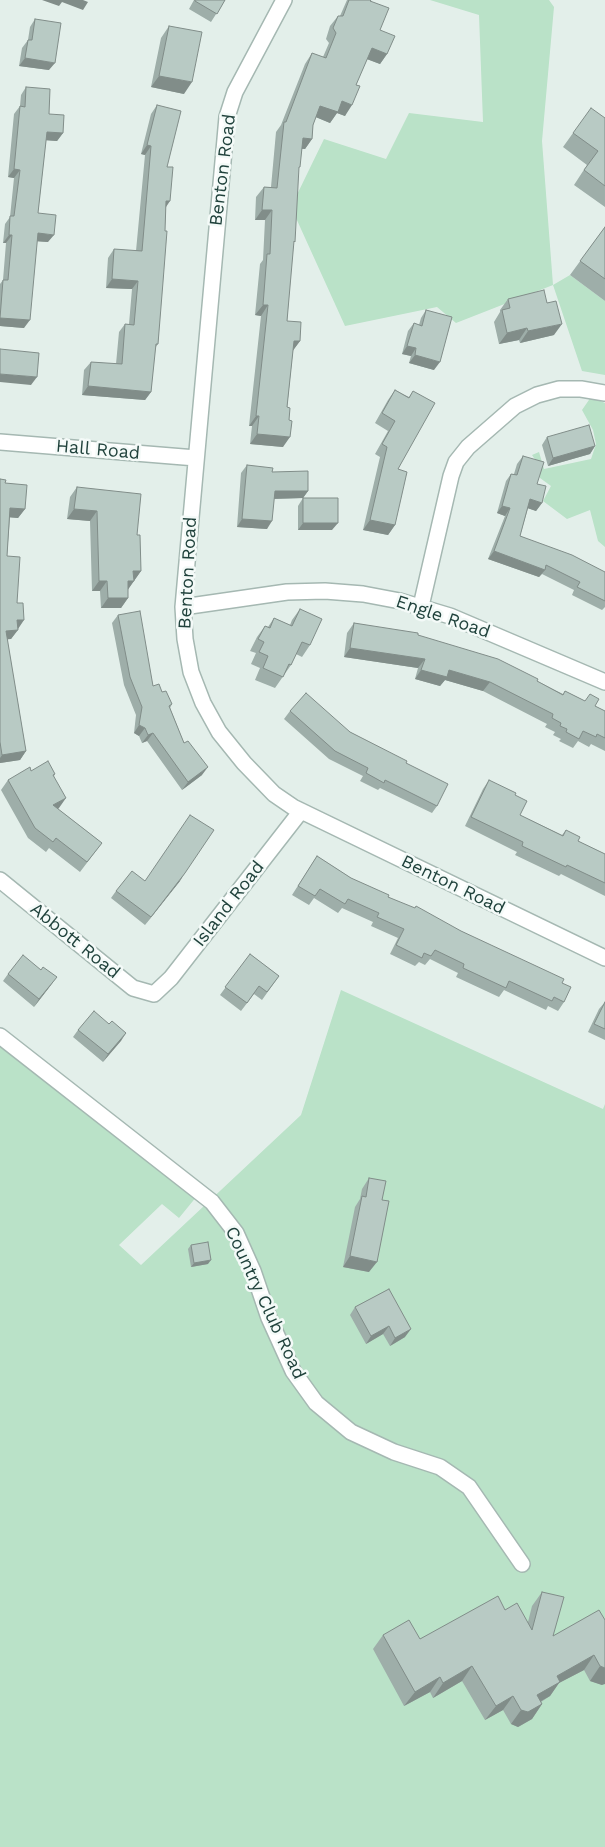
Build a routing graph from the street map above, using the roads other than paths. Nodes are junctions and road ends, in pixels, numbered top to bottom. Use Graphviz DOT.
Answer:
graph roads {
  1 [pos="284,0"];
  2 [pos="605,393"];
  3 [pos="0,442"];
  4 [pos="196,458"];
  5 [pos="421,606"];
  6 [pos="183,607"];
  7 [pos="605,682"];
  8 [pos="301,811"];
  9 [pos="0,880"];
  10 [pos="605,958"];
  11 [pos="154,994"];
  12 [pos="0,1036"];
  13 [pos="522,1564"];
  1 -- 4 [label="street, Benton Road"];
  2 -- 5 [label="street"];
  3 -- 4 [label="street, Hall Road"];
  4 -- 6 [label="street, Benton Road"];
  5 -- 6 [label="street, Engle Road"];
  5 -- 7 [label="street, Engle Road"];
  6 -- 8 [label="street, Benton Road"];
  8 -- 10 [label="street, Benton Road"];
  8 -- 11 [label="street, Island Road"];
  9 -- 11 [label="street, Abbott Road"];
  12 -- 13 [label="street, Country Club Road"];
}
